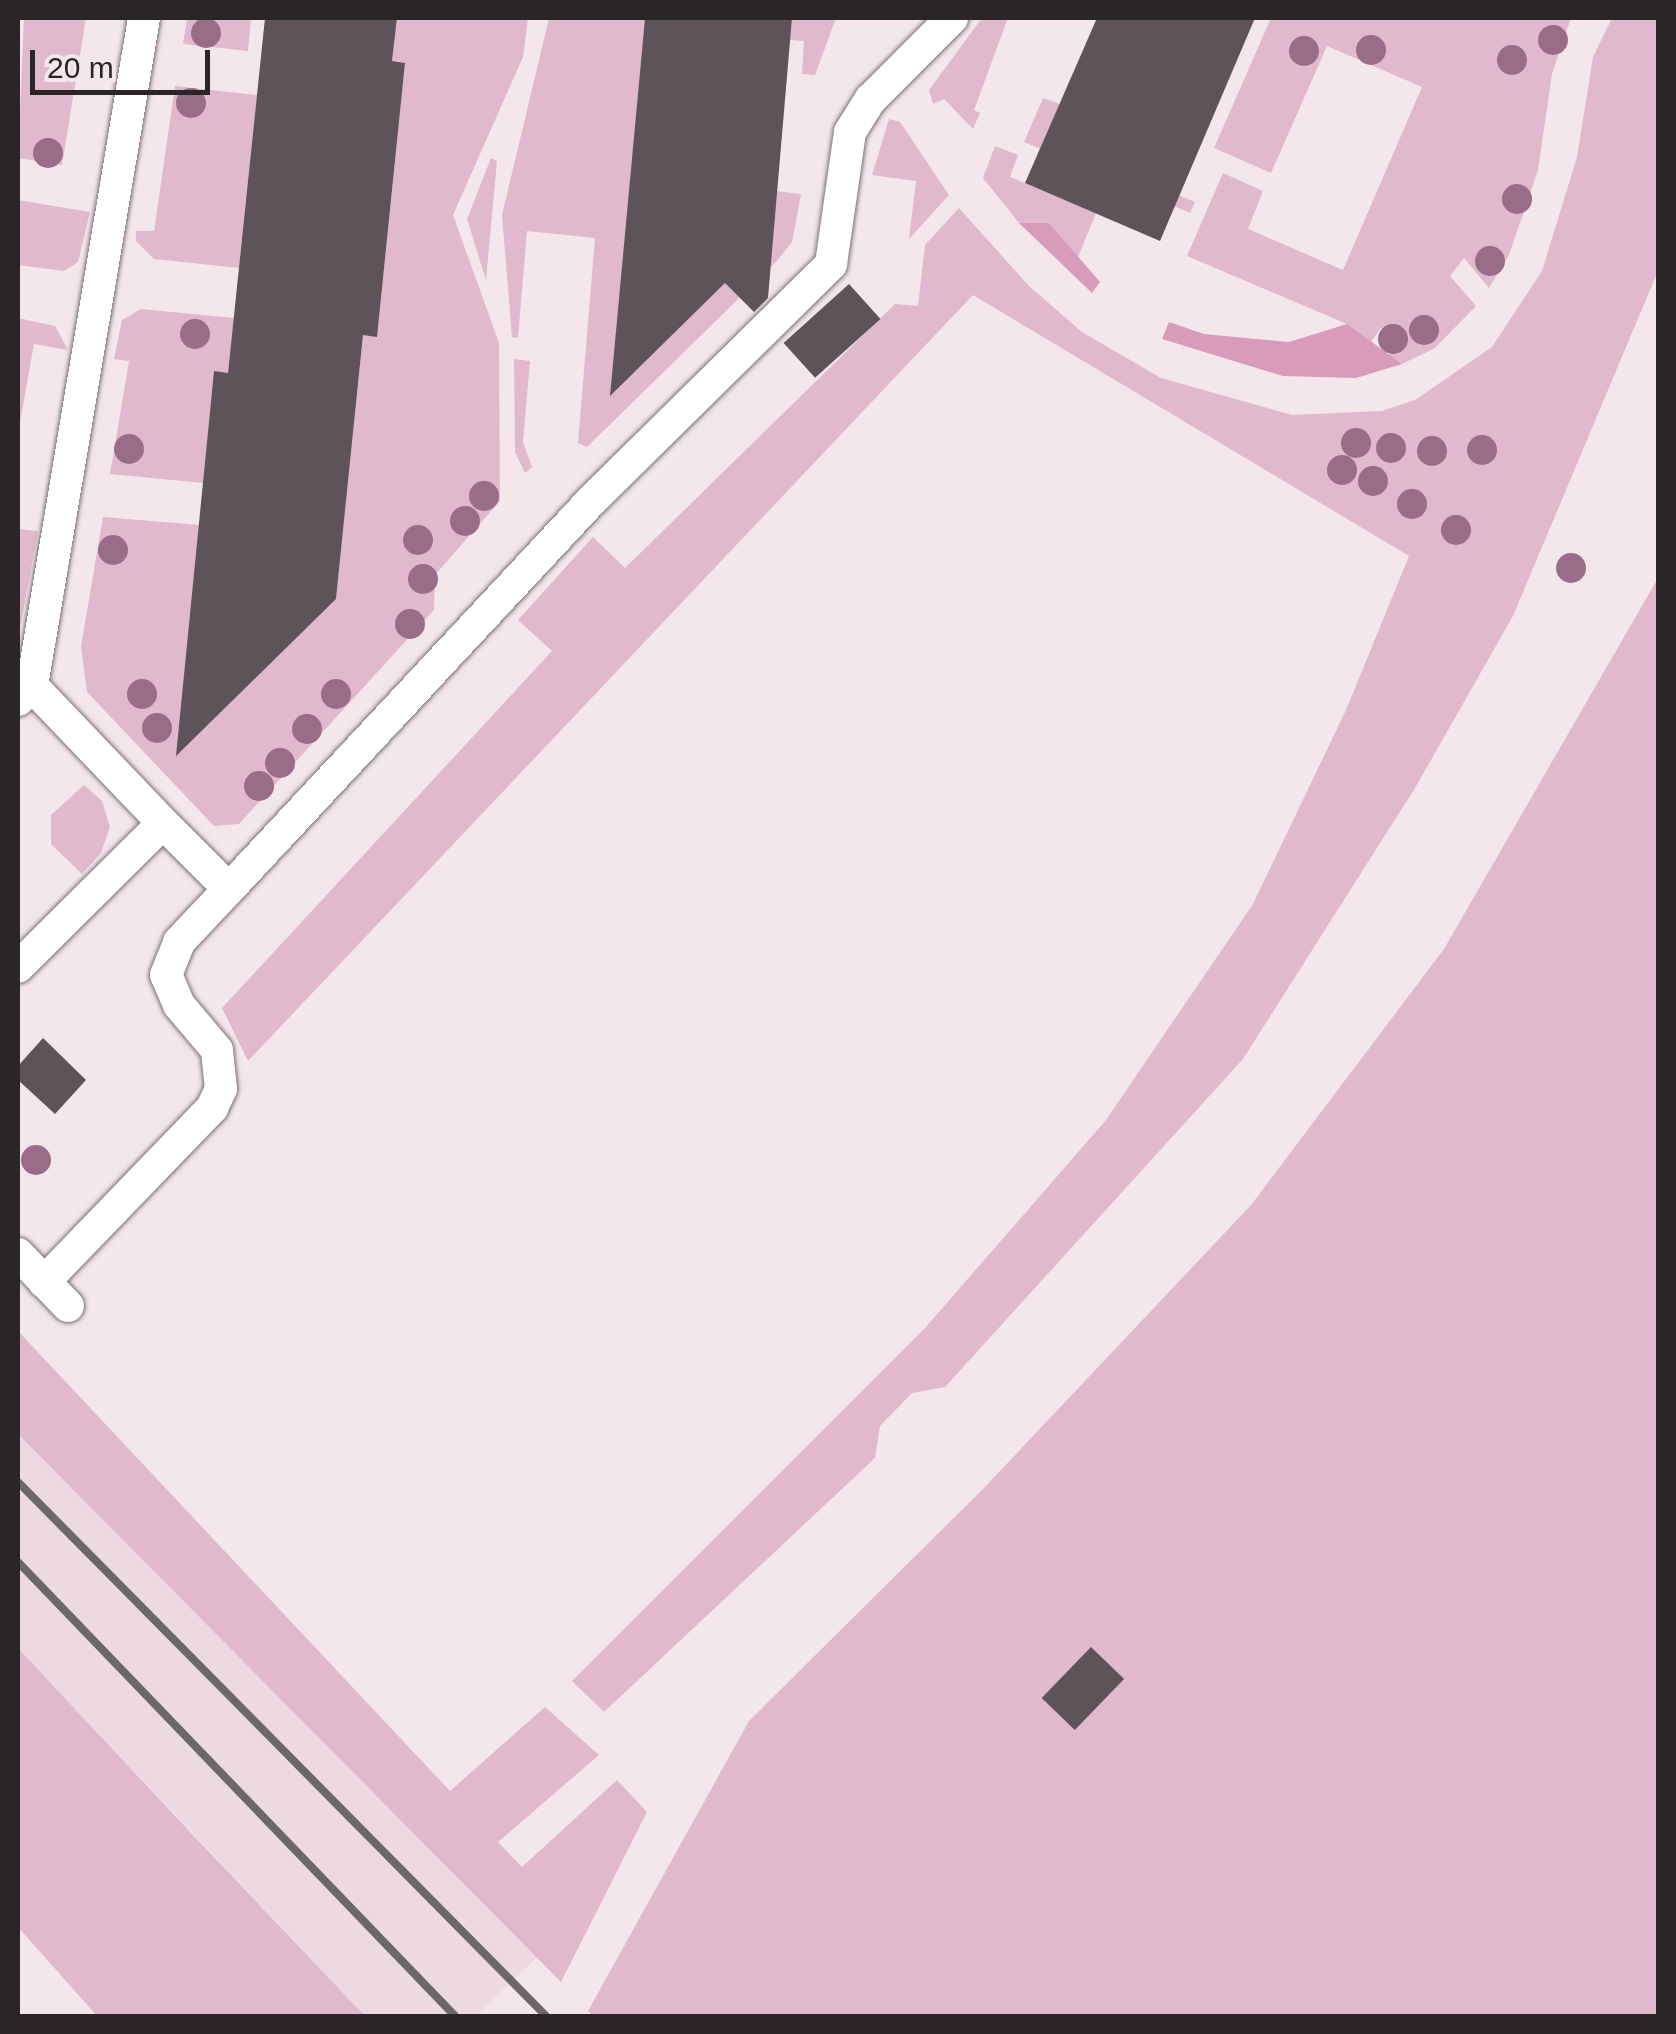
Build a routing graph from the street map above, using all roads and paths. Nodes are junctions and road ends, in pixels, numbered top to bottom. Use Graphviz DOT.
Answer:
graph roads {
  1 [pos="144,18"];
  2 [pos="952,18"];
  3 [pos="25,693"];
  4 [pos="163,822"];
  5 [pos="229,889"];
  6 [pos="18,967"];
  7 [pos="18,1254"];
  8 [pos="44,1282"];
  9 [pos="68,1306"];
  1 -- 3 [label="lane"];
  2 -- 5 [label="lane"];
  3 -- 4 [label="lane"];
  4 -- 5 [label="lane"];
  4 -- 6 [label="lane"];
  5 -- 8 [label="lane"];
  7 -- 8 [label="lane"];
  8 -- 9 [label="lane"];
}
